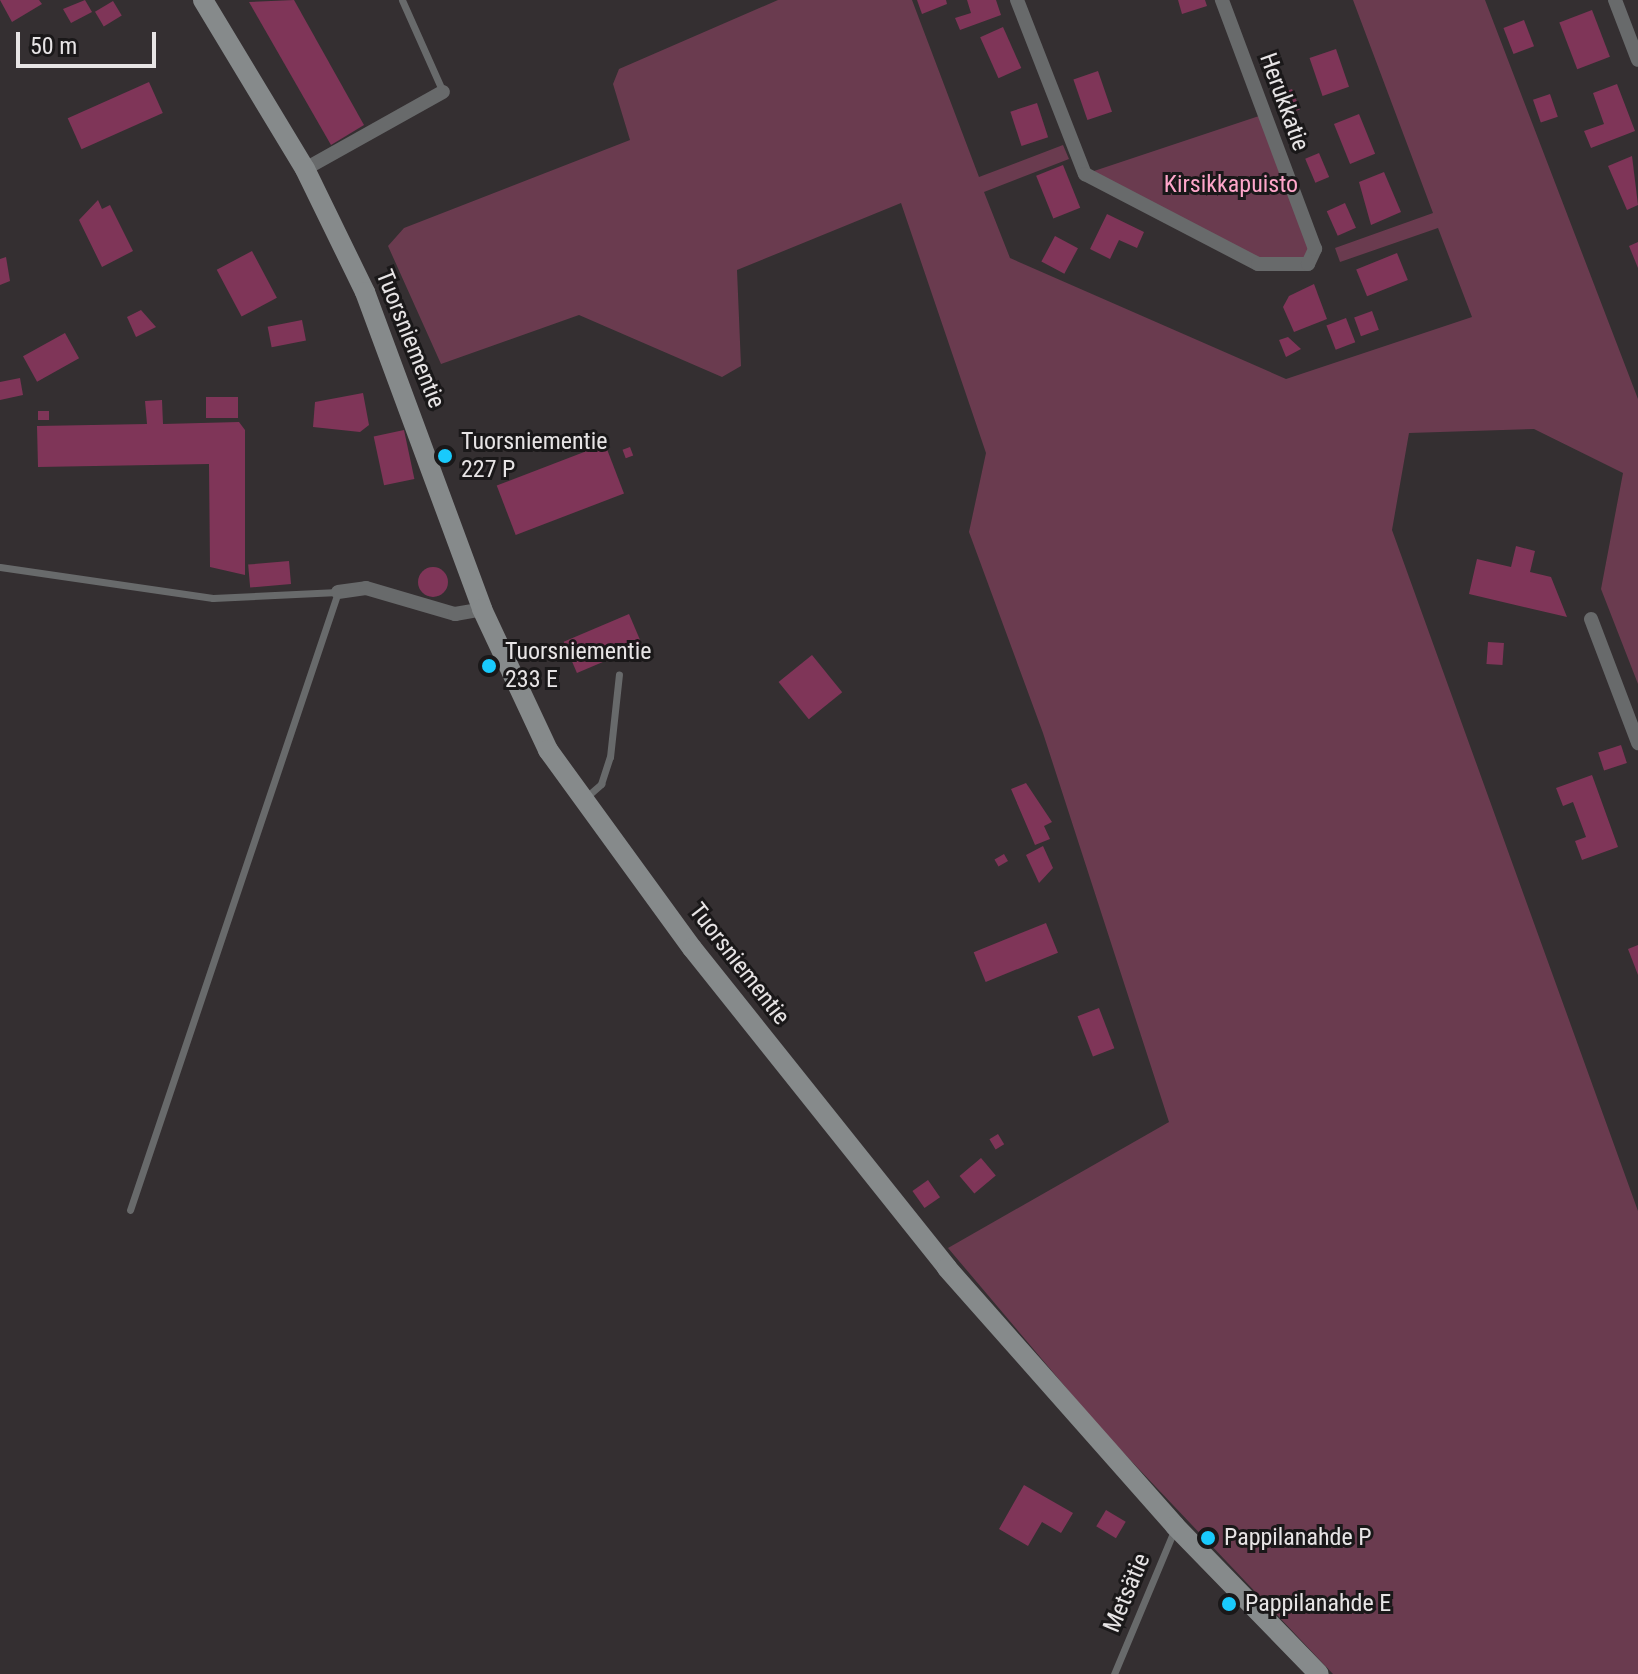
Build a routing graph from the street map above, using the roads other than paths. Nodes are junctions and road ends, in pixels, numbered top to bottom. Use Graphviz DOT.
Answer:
graph roads {
  1 [pos="203,0"];
  2 [pos="402,0"];
  3 [pos="1017,0"];
  4 [pos="1222,0"];
  5 [pos="1615,0"];
  6 [pos="1638,60"];
  7 [pos="443,92"];
  8 [pos="305,169"];
  9 [pos="0,567"];
  10 [pos="338,592"];
  11 [pos="482,609"];
  12 [pos="1591,619"];
  13 [pos="619,674"];
  14 [pos="1638,743"];
  15 [pos="583,800"];
  16 [pos="130,1210"];
  17 [pos="1175,1526"];
  18 [pos="1114,1674"];
  19 [pos="1319,1674"];
  1 -- 8 [label="main road, Tuorsniementie"];
  2 -- 7 [label="lane"];
  3 -- 4 [label="street, Herukkatie"];
  5 -- 6 [label="street"];
  7 -- 8 [label="street"];
  8 -- 11 [label="main road, Tuorsniementie"];
  9 -- 10 [label="lane"];
  10 -- 11 [label="street"];
  10 -- 16 [label="lane"];
  11 -- 15 [label="main road, Tuorsniementie"];
  12 -- 14 [label="street"];
  13 -- 15 [label="lane"];
  15 -- 17 [label="main road, Tuorsniementie"];
  17 -- 18 [label="lane, Metsätie"];
  17 -- 19 [label="main road, Tuorsniementie"];
}
